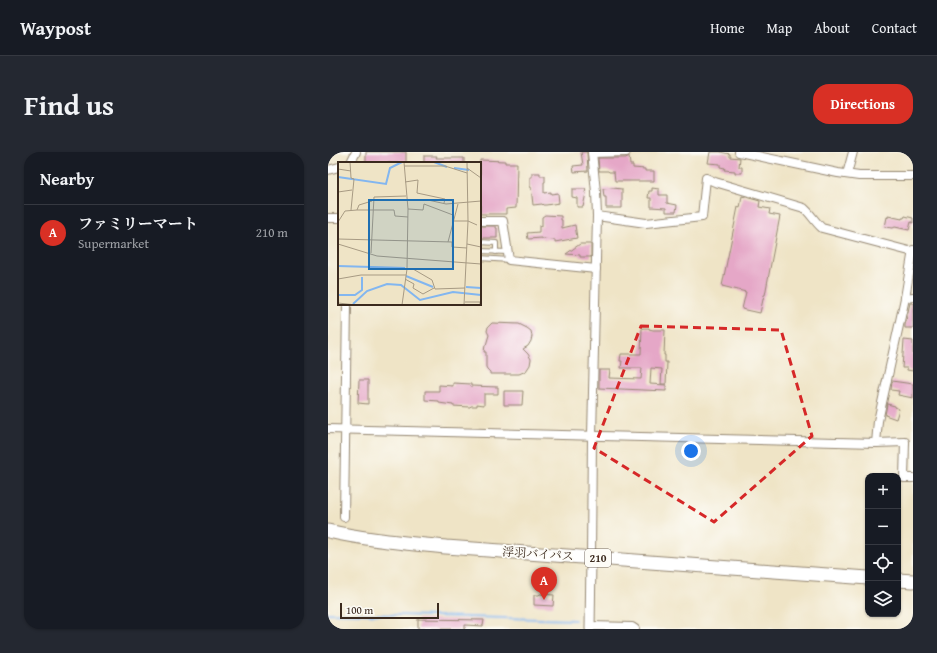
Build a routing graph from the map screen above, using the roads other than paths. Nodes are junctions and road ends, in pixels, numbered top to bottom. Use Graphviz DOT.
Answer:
graph roads {
  1 [pos="626,152"];
  2 [pos="739,152"];
  3 [pos="853,152"];
  4 [pos="592,153"];
  5 [pos="338,168"];
  6 [pos="328,170"];
  7 [pos="847,174"];
  8 [pos="913,176"];
  9 [pos="597,216"];
  10 [pos="481,221"];
  11 [pos="481,242"];
  12 [pos="481,251"];
  13 [pos="913,251"];
  14 [pos="496,252"];
  15 [pos="509,256"];
  16 [pos="481,258"];
  17 [pos="596,268"];
  18 [pos="909,297"];
  19 [pos="347,305"];
  20 [pos="328,429"];
  21 [pos="345,430"];
  22 [pos="592,436"];
  23 [pos="876,443"];
  24 [pos="913,478"];
  25 [pos="344,517"];
  26 [pos="328,531"];
  27 [pos="591,558"];
  28 [pos="865,578"];
  29 [pos="901,580"];
  30 [pos="913,581"];
  31 [pos="590,627"];
  32 [pos="635,629"];
  1 -- 4 [label="street"];
  2 -- 7 [label="street"];
  3 -- 7 [label="street"];
  4 -- 9 [label="street"];
  5 -- 6 [label="street"];
  7 -- 8 [label="street"];
  9 -- 13 [label="street"];
  9 -- 17 [label="street"];
  10 -- 15 [label="street"];
  11 -- 14 [label="lane"];
  12 -- 14 [label="lane"];
  13 -- 18 [label="street"];
  14 -- 15 [label="lane"];
  15 -- 16 [label="lane"];
  15 -- 17 [label="street"];
  17 -- 22 [label="street"];
  18 -- 23 [label="street"];
  19 -- 21 [label="street"];
  20 -- 21 [label="street"];
  21 -- 22 [label="street"];
  21 -- 25 [label="street"];
  22 -- 23 [label="street"];
  22 -- 27 [label="street"];
  23 -- 24 [label="street"];
  26 -- 27 [label="highway, 浮羽バイパス / 210"];
  27 -- 28 [label="highway, 浮羽バイパス / 210"];
  27 -- 31 [label="street"];
  29 -- 30 [label="highway"];
  31 -- 32 [label="street"];
}
